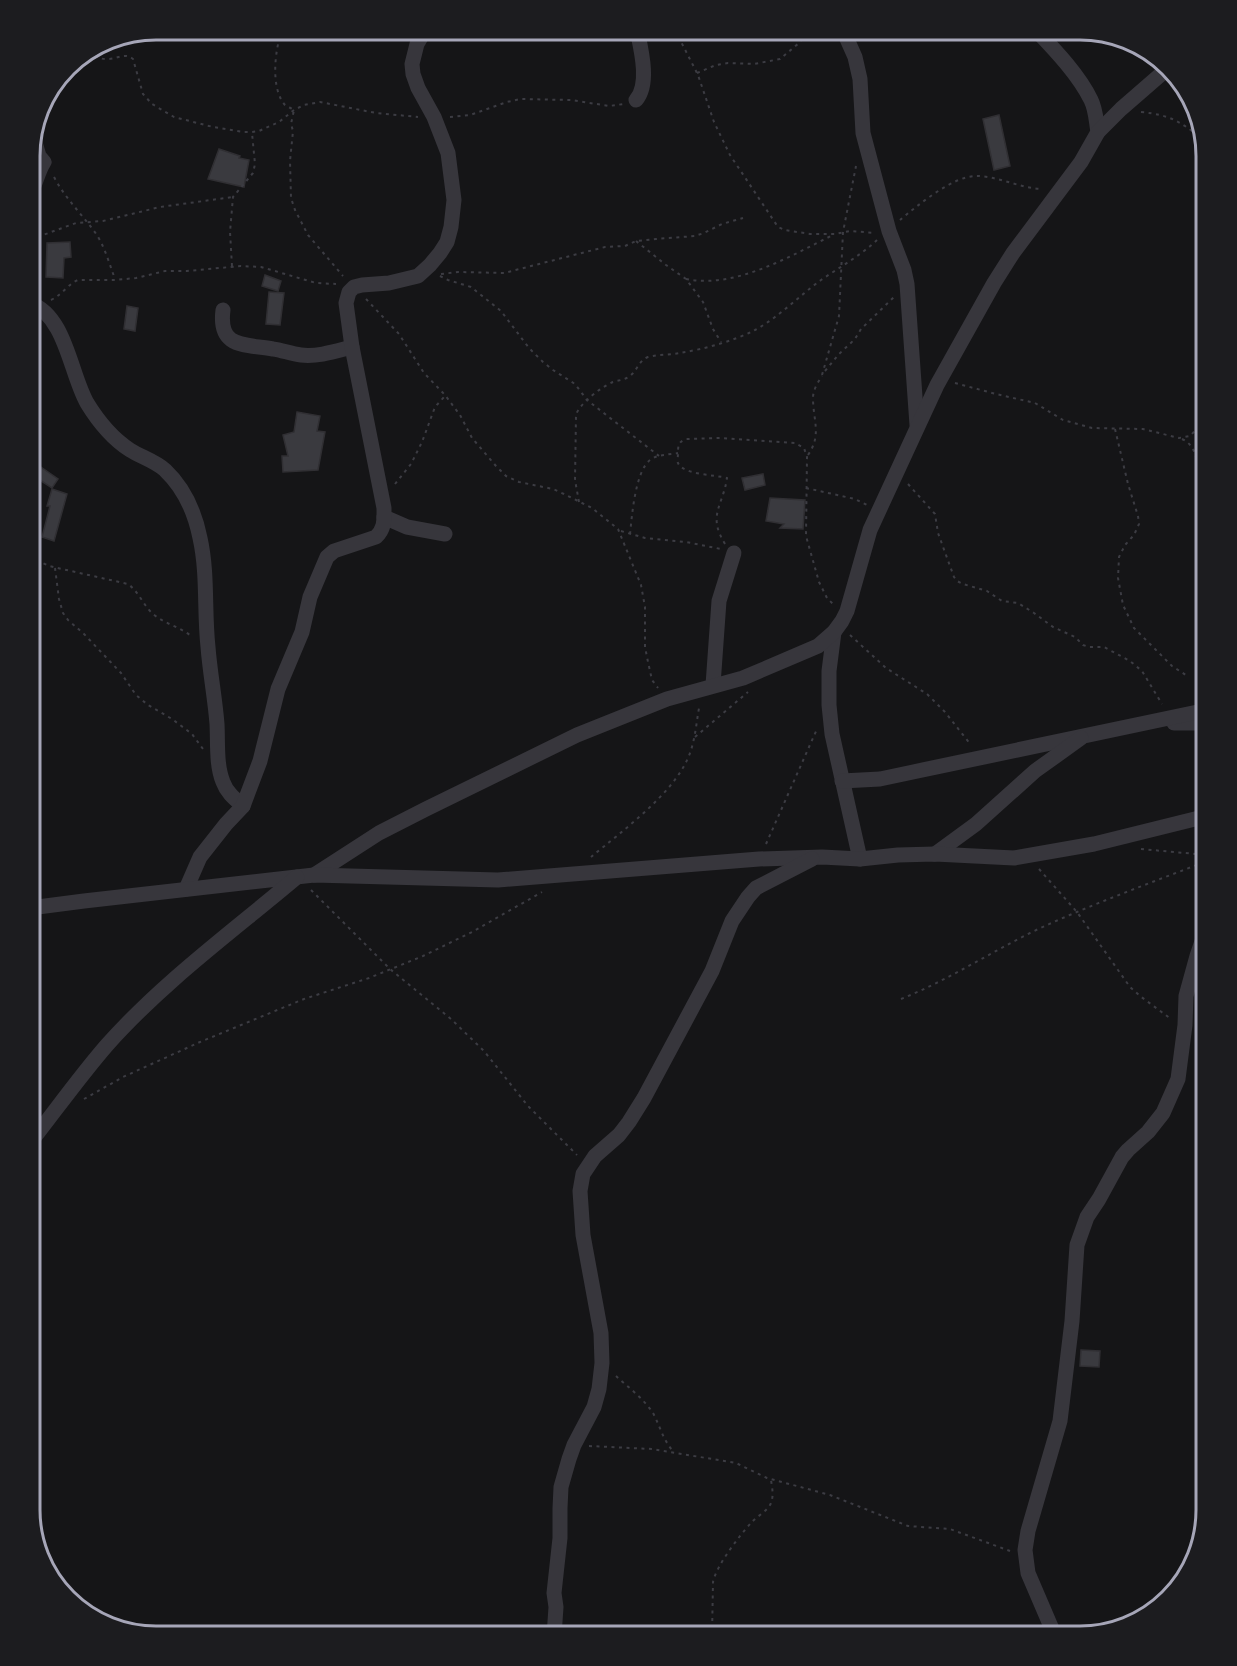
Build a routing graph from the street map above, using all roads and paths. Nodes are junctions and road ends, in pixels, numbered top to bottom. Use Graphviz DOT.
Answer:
graph roads {
  1 [pos="280,40"];
  2 [pos="419,40"];
  3 [pos="639,41"];
  4 [pos="681,41"];
  5 [pos="800,41"];
  6 [pos="848,41"];
  7 [pos="1046,41"];
  8 [pos="97,57"];
  9 [pos="697,73"];
  10 [pos="1162,74"];
  11 [pos="636,100"];
  12 [pos="1121,109"];
  13 [pos="294,110"];
  14 [pos="434,117"];
  15 [pos="252,132"];
  16 [pos="1098,132"];
  17 [pos="1194,133"];
  18 [pos="863,134"];
  19 [pos="41,158"];
  20 [pos="44,162"];
  21 [pos="41,167"];
  22 [pos="1060,190"];
  23 [pos="233,197"];
  24 [pos="743,218"];
  25 [pos="86,222"];
  26 [pos="887,231"];
  27 [pos="843,232"];
  28 [pos="835,234"];
  29 [pos="41,235"];
  30 [pos="636,241"];
  31 [pos="232,266"];
  32 [pos="841,267"];
  33 [pos="686,279"];
  34 [pos="115,280"];
  35 [pos="907,284"];
  36 [pos="351,285"];
  37 [pos="41,301"];
  38 [pos="41,310"];
  39 [pos="224,310"];
  40 [pos="721,342"];
  41 [pos="352,347"];
  42 [pos="822,375"];
  43 [pos="941,379"];
  44 [pos="445,395"];
  45 [pos="587,400"];
  46 [pos="917,425"];
  47 [pos="1115,429"];
  48 [pos="1196,430"];
  49 [pos="1179,438"];
  50 [pos="678,453"];
  51 [pos="658,456"];
  52 [pos="807,457"];
  53 [pos="1196,458"];
  54 [pos="897,470"];
  55 [pos="806,488"];
  56 [pos="579,502"];
  57 [pos="879,511"];
  58 [pos="384,513"];
  59 [pos="616,527"];
  60 [pos="445,534"];
  61 [pos="630,534"];
  62 [pos="734,553"];
  63 [pos="41,562"];
  64 [pos="55,568"];
  65 [pos="840,623"];
  66 [pos="208,649"];
  67 [pos="1196,680"];
  68 [pos="712,686"];
  69 [pos="748,692"];
  70 [pos="667,699"];
  71 [pos="829,705"];
  72 [pos="1196,711"];
  73 [pos="1170,718"];
  74 [pos="1152,721"];
  75 [pos="1196,724"];
  76 [pos="1086,735"];
  77 [pos="694,738"];
  78 [pos="980,757"];
  79 [pos="219,770"];
  80 [pos="842,781"];
  81 [pos="243,806"];
  82 [pos="1196,819"];
  83 [pos="1139,849"];
  84 [pos="935,854"];
  85 [pos="1196,854"];
  86 [pos="1027,856"];
  87 [pos="814,858"];
  88 [pos="759,859"];
  89 [pos="860,859"];
  90 [pos="1196,865"];
  91 [pos="570,874"];
  92 [pos="314,875"];
  93 [pos="298,877"];
  94 [pos="186,889"];
  95 [pos="543,891"];
  96 [pos="40,907"];
  97 [pos="1077,912"];
  98 [pos="1196,958"];
  99 [pos="390,969"];
  100 [pos="901,999"];
  101 [pos="1185,1025"];
  102 [pos="82,1100"];
  103 [pos="40,1130"];
  104 [pos="587,1165"];
  105 [pos="602,1356"];
  106 [pos="574,1445"];
  107 [pos="673,1451"];
  108 [pos="770,1479"];
  109 [pos="1026,1566"];
  110 [pos="555,1626"];
  111 [pos="712,1626"];
  112 [pos="1051,1626"];
  1 -- 13 [label="path"];
  2 -- 14 [label="street"];
  3 -- 11 [label="street"];
  4 -- 9 [label="path"];
  5 -- 9 [label="path"];
  6 -- 18 [label="street"];
  7 -- 16 [label="street"];
  8 -- 15 [label="path"];
  9 -- 28 [label="path"];
  10 -- 12 [label="street"];
  11 -- 14 [label="path"];
  12 -- 16 [label="street"];
  12 -- 17 [label="path"];
  13 -- 14 [label="path"];
  13 -- 15 [label="path"];
  13 -- 36 [label="path"];
  14 -- 36 [label="street"];
  15 -- 23 [label="path"];
  16 -- 22 [label="street"];
  18 -- 26 [label="street"];
  18 -- 27 [label="path"];
  19 -- 20 [label="street"];
  20 -- 21 [label="street"];
  20 -- 25 [label="path"];
  22 -- 26 [label="path"];
  22 -- 43 [label="street"];
  23 -- 25 [label="path"];
  23 -- 31 [label="path"];
  24 -- 30 [label="path"];
  25 -- 29 [label="path"];
  25 -- 34 [label="path"];
  26 -- 27 [label="path"];
  26 -- 32 [label="path"];
  26 -- 35 [label="street"];
  27 -- 28 [label="path"];
  27 -- 32 [label="path"];
  28 -- 33 [label="path"];
  30 -- 33 [label="path"];
  30 -- 45 [label="path"];
  31 -- 34 [label="path"];
  31 -- 36 [label="path"];
  32 -- 40 [label="path"];
  32 -- 42 [label="path"];
  33 -- 40 [label="path"];
  34 -- 37 [label="path"];
  35 -- 42 [label="path"];
  35 -- 46 [label="street"];
  36 -- 41 [label="street"];
  36 -- 44 [label="path"];
  38 -- 66 [label="street"];
  39 -- 41 [label="street"];
  40 -- 45 [label="path"];
  41 -- 58 [label="street"];
  42 -- 52 [label="path"];
  43 -- 46 [label="street"];
  43 -- 47 [label="path"];
  44 -- 56 [label="path"];
  44 -- 58 [label="path"];
  45 -- 51 [label="path"];
  45 -- 56 [label="path"];
  46 -- 54 [label="street"];
  47 -- 49 [label="path"];
  47 -- 67 [label="path"];
  48 -- 49 [label="path"];
  49 -- 53 [label="path"];
  50 -- 51 [label="path"];
  50 -- 52 [label="path"];
  50 -- 61 [label="path"];
  51 -- 61 [label="path"];
  52 -- 55 [label="path"];
  54 -- 57 [label="street"];
  54 -- 73 [label="path"];
  55 -- 57 [label="path"];
  55 -- 65 [label="path"];
  56 -- 59 [label="path"];
  57 -- 65 [label="street"];
  58 -- 60 [label="street"];
  58 -- 81 [label="street"];
  59 -- 61 [label="path"];
  59 -- 70 [label="path"];
  62 -- 68 [label="street"];
  63 -- 64 [label="path"];
  64 -- 66 [label="path"];
  64 -- 79 [label="path"];
  65 -- 68 [label="street"];
  65 -- 71 [label="street"];
  65 -- 78 [label="path"];
  66 -- 79 [label="street"];
  68 -- 70 [label="street"];
  68 -- 77 [label="path"];
  69 -- 77 [label="path"];
  70 -- 92 [label="street"];
  71 -- 80 [label="street"];
  71 -- 88 [label="path"];
  72 -- 73 [label="street"];
  73 -- 74 [label="street"];
  74 -- 75 [label="street"];
  74 -- 76 [label="street"];
  76 -- 78 [label="street"];
  76 -- 84 [label="street"];
  77 -- 91 [label="path"];
  78 -- 80 [label="street"];
  79 -- 81 [label="street"];
  80 -- 89 [label="street"];
  81 -- 94 [label="street"];
  82 -- 86 [label="street"];
  83 -- 85 [label="path"];
  84 -- 86 [label="street"];
  84 -- 89 [label="street"];
  86 -- 97 [label="path"];
  87 -- 88 [label="street"];
  87 -- 89 [label="street"];
  87 -- 104 [label="street"];
  88 -- 91 [label="street"];
  90 -- 97 [label="path"];
  91 -- 92 [label="street"];
  92 -- 93 [label="street"];
  93 -- 94 [label="street"];
  93 -- 99 [label="path"];
  93 -- 103 [label="street"];
  94 -- 96 [label="street"];
  95 -- 99 [label="path"];
  97 -- 100 [label="path"];
  97 -- 101 [label="path"];
  98 -- 101 [label="street"];
  99 -- 102 [label="path"];
  99 -- 104 [label="path"];
  101 -- 109 [label="street"];
  104 -- 105 [label="street"];
  105 -- 106 [label="street"];
  105 -- 107 [label="path"];
  106 -- 107 [label="path"];
  106 -- 110 [label="street"];
  107 -- 108 [label="path"];
  108 -- 109 [label="path"];
  108 -- 111 [label="path"];
  109 -- 112 [label="street"];
}
